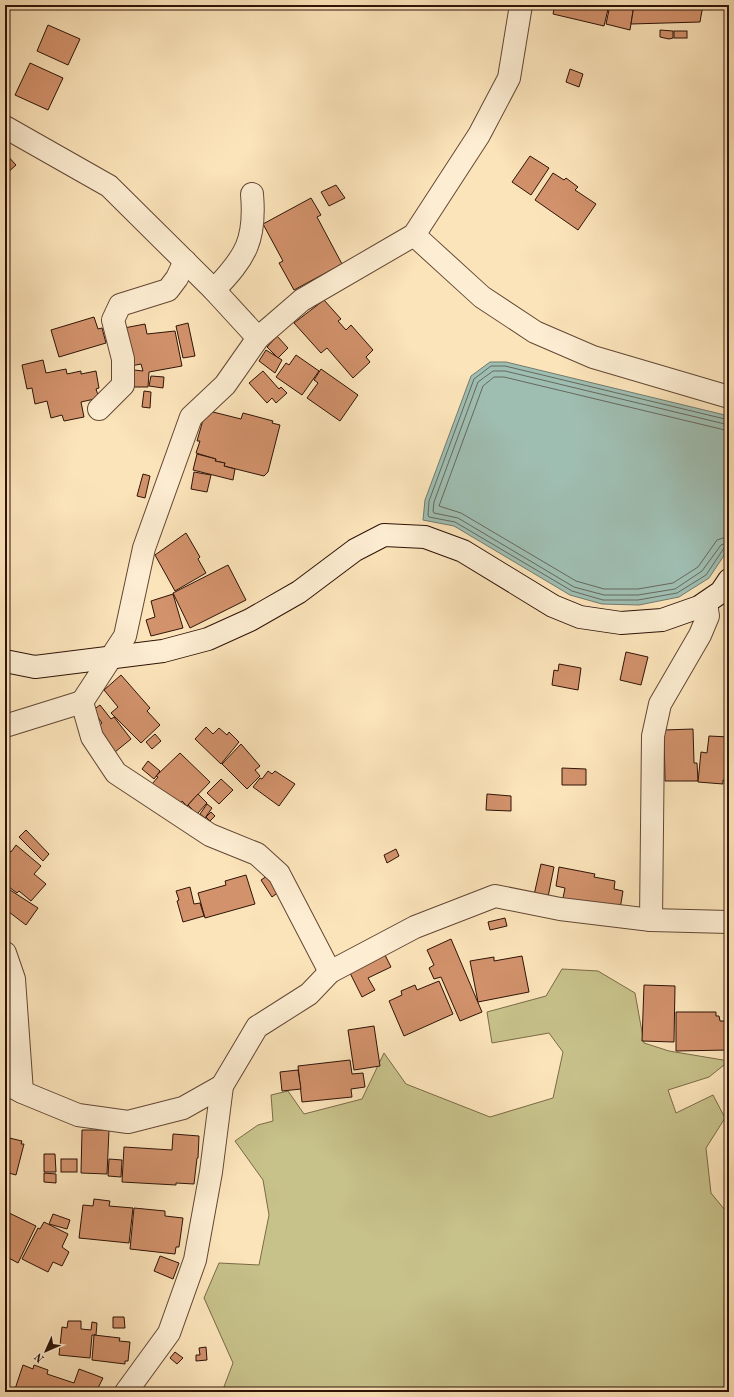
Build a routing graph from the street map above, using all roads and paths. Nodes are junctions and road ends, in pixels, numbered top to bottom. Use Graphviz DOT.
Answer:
graph roads {
  1 [pos="521,5"];
  2 [pos="5,127"];
  3 [pos="252,194"];
  4 [pos="414,235"];
  5 [pos="185,261"];
  6 [pos="214,290"];
  7 [pos="258,338"];
  8 [pos="729,397"];
  9 [pos="99,409"];
  10 [pos="729,580"];
  11 [pos="706,603"];
  12 [pos="110,658"];
  13 [pos="5,661"];
  14 [pos="82,702"];
  15 [pos="5,726"];
  16 [pos="651,920"];
  17 [pos="729,922"];
  18 [pos="5,953"];
  19 [pos="330,972"];
  20 [pos="222,1086"];
  21 [pos="14,1087"];
  22 [pos="126,1392"];
  1 -- 4 [label="street"];
  2 -- 5 [label="street"];
  3 -- 6 [label="street"];
  4 -- 7 [label="street"];
  4 -- 8 [label="street"];
  5 -- 6 [label="street"];
  5 -- 9 [label="street"];
  6 -- 7 [label="street"];
  7 -- 12 [label="street"];
  10 -- 11 [label="street"];
  11 -- 12 [label="street"];
  11 -- 16 [label="street"];
  12 -- 13 [label="street"];
  12 -- 14 [label="street"];
  14 -- 15 [label="street"];
  14 -- 19 [label="street"];
  16 -- 17 [label="street"];
  16 -- 19 [label="street"];
  18 -- 21 [label="street"];
  19 -- 20 [label="street"];
  20 -- 21 [label="street"];
  20 -- 22 [label="street"];
}
